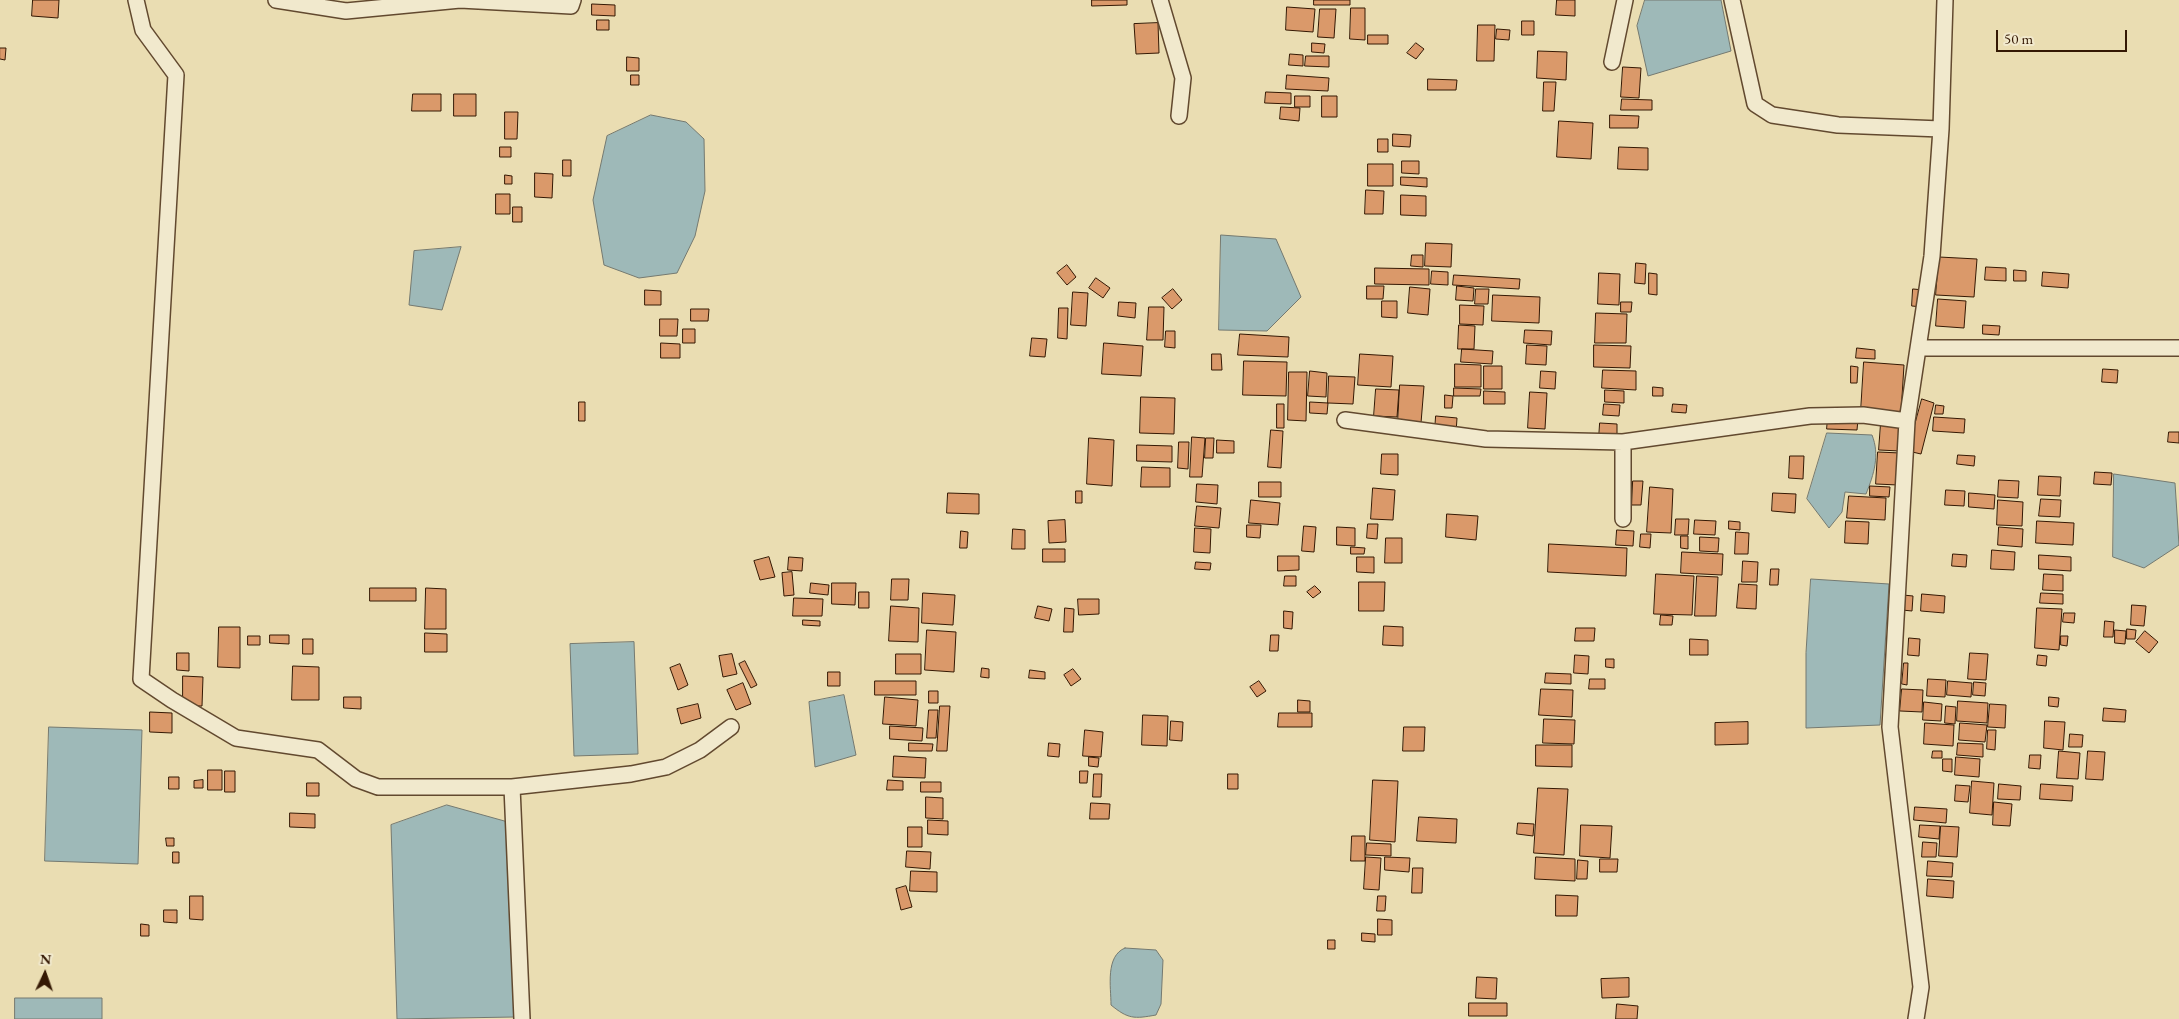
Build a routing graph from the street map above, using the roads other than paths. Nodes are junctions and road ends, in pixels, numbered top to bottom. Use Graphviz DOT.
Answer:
graph roads {
  1 [pos="136,0"];
  2 [pos="276,0"];
  3 [pos="573,0"];
  4 [pos="1160,0"];
  5 [pos="1625,0"];
  6 [pos="1732,0"];
  7 [pos="1945,0"];
  8 [pos="1612,62"];
  9 [pos="1179,116"];
  10 [pos="1942,129"];
  11 [pos="1918,348"];
  12 [pos="2179,348"];
  13 [pos="1345,420"];
  14 [pos="1907,421"];
  15 [pos="1623,442"];
  16 [pos="1623,519"];
  17 [pos="731,727"];
  18 [pos="512,787"];
  19 [pos="522,1019"];
  20 [pos="1916,1019"];
  1 -- 18 [label="street"];
  2 -- 3 [label="street"];
  4 -- 9 [label="street"];
  5 -- 8 [label="street"];
  6 -- 10 [label="street"];
  7 -- 10 [label="street"];
  10 -- 11 [label="street"];
  11 -- 12 [label="street"];
  11 -- 14 [label="street"];
  13 -- 15 [label="street"];
  14 -- 15 [label="street"];
  14 -- 20 [label="street"];
  15 -- 16 [label="street"];
  17 -- 18 [label="street"];
  18 -- 19 [label="street"];
}
